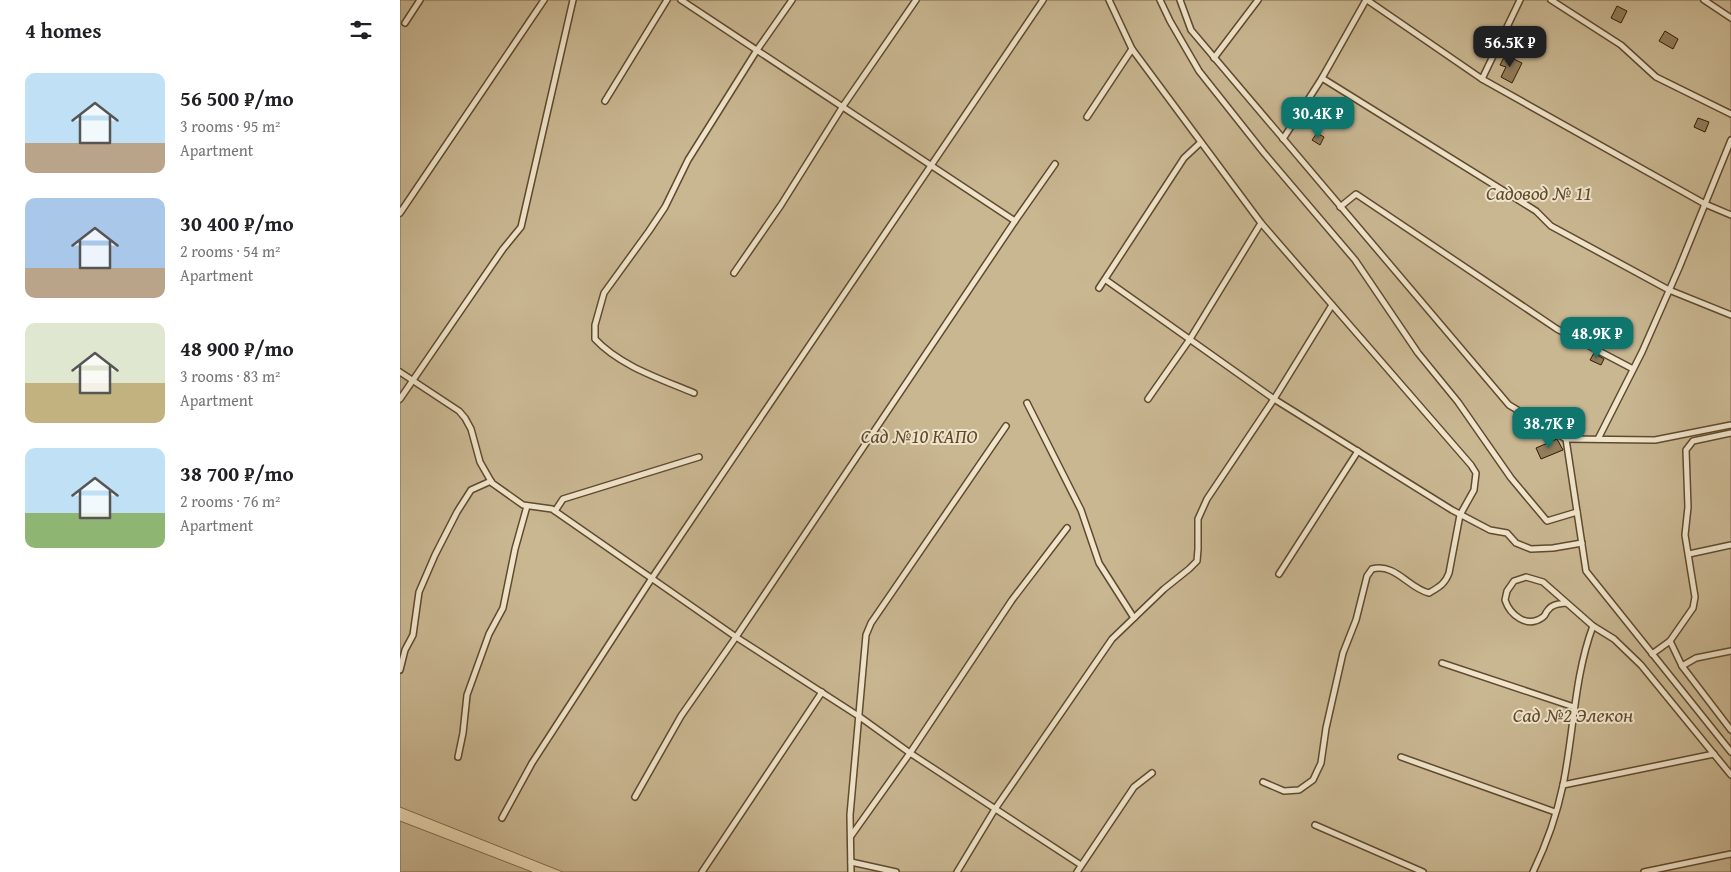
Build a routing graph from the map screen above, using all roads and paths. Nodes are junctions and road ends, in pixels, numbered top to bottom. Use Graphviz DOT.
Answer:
graph roads {
  1 [pos="420,0"];
  2 [pos="544,0"];
  3 [pos="573,0"];
  4 [pos="667,0"];
  5 [pos="681,0"];
  6 [pos="792,0"];
  7 [pos="916,0"];
  8 [pos="1043,0"];
  9 [pos="1109,0"];
  10 [pos="1160,0"];
  11 [pos="1180,0"];
  12 [pos="1258,0"];
  13 [pos="1367,0"];
  14 [pos="1520,0"];
  15 [pos="1551,0"];
  16 [pos="1704,0"];
  17 [pos="1731,18"];
  18 [pos="405,23"];
  19 [pos="1132,49"];
  20 [pos="758,50"];
  21 [pos="1214,58"];
  22 [pos="1322,78"];
  23 [pos="1482,79"];
  24 [pos="605,101"];
  25 [pos="843,106"];
  26 [pos="1731,114"];
  27 [pos="1087,117"];
  28 [pos="1283,139"];
  29 [pos="1731,140"];
  30 [pos="1200,143"];
  31 [pos="1054,164"];
  32 [pos="930,167"];
  33 [pos="1705,204"];
  34 [pos="1340,206"];
  35 [pos="400,213"];
  36 [pos="1731,215"];
  37 [pos="1014,221"];
  38 [pos="1261,223"];
  39 [pos="734,273"];
  40 [pos="1106,280"];
  41 [pos="1100,288"];
  42 [pos="1669,290"];
  43 [pos="1332,305"];
  44 [pos="1731,315"];
  45 [pos="1190,339"];
  46 [pos="1633,369"];
  47 [pos="400,372"];
  48 [pos="412,380"];
  49 [pos="694,394"];
  50 [pos="1274,398"];
  51 [pos="400,399"];
  52 [pos="1148,399"];
  53 [pos="1027,403"];
  54 [pos="1731,425"];
  55 [pos="1006,426"];
  56 [pos="1731,433"];
  57 [pos="1566,439"];
  58 [pos="1598,439"];
  59 [pos="1358,451"];
  60 [pos="699,457"];
  61 [pos="491,481"];
  62 [pos="528,506"];
  63 [pos="555,511"];
  64 [pos="1577,512"];
  65 [pos="1460,515"];
  66 [pos="1067,528"];
  67 [pos="1582,543"];
  68 [pos="1731,545"];
  69 [pos="1688,554"];
  70 [pos="1279,574"];
  71 [pos="652,578"];
  72 [pos="1566,603"];
  73 [pos="1134,618"];
  74 [pos="1593,626"];
  75 [pos="736,637"];
  76 [pos="1670,641"];
  77 [pos="402,649"];
  78 [pos="1731,651"];
  79 [pos="1652,654"];
  80 [pos="1442,663"];
  81 [pos="1682,666"];
  82 [pos="400,670"];
  83 [pos="822,692"];
  84 [pos="1574,707"];
  85 [pos="860,717"];
  86 [pos="1731,730"];
  87 [pos="910,752"];
  88 [pos="1731,752"];
  89 [pos="1714,754"];
  90 [pos="458,757"];
  91 [pos="1401,757"];
  92 [pos="1152,774"];
  93 [pos="1731,776"];
  94 [pos="1263,782"];
  95 [pos="1563,785"];
  96 [pos="635,797"];
  97 [pos="995,809"];
  98 [pos="1555,812"];
  99 [pos="502,818"];
  100 [pos="1315,825"];
  101 [pos="850,836"];
  102 [pos="1731,854"];
  103 [pos="850,862"];
  104 [pos="1081,865"];
  105 [pos="702,872"];
  106 [pos="850,872"];
  107 [pos="896,872"];
  108 [pos="957,872"];
  109 [pos="1077,872"];
  110 [pos="1423,872"];
  111 [pos="1533,872"];
  112 [pos="1644,872"];
  1 -- 18 [label="lane"];
  2 -- 35 [label="lane"];
  3 -- 48 [label="lane"];
  4 -- 24 [label="lane"];
  5 -- 20 [label="lane"];
  6 -- 20 [label="lane"];
  7 -- 25 [label="lane"];
  8 -- 32 [label="lane"];
  9 -- 19 [label="lane"];
  10 -- 64 [label="lane"];
  11 -- 21 [label="lane"];
  12 -- 21 [label="lane"];
  13 -- 22 [label="lane"];
  13 -- 23 [label="lane"];
  14 -- 23 [label="lane"];
  15 -- 26 [label="lane"];
  16 -- 17 [label="lane"];
  19 -- 27 [label="lane"];
  19 -- 30 [label="lane"];
  20 -- 25 [label="lane"];
  20 -- 49 [label="lane"];
  21 -- 28 [label="lane"];
  22 -- 28 [label="lane"];
  22 -- 42 [label="lane"];
  23 -- 33 [label="lane"];
  25 -- 32 [label="lane"];
  25 -- 39 [label="lane"];
  28 -- 34 [label="lane"];
  29 -- 33 [label="lane"];
  30 -- 38 [label="lane"];
  30 -- 40 [label="lane"];
  31 -- 37 [label="lane"];
  32 -- 37 [label="lane"];
  32 -- 71 [label="lane"];
  33 -- 36 [label="lane"];
  33 -- 42 [label="lane"];
  34 -- 46 [label="lane"];
  34 -- 57 [label="lane"];
  37 -- 75 [label="lane"];
  38 -- 43 [label="lane"];
  38 -- 45 [label="lane"];
  40 -- 41 [label="lane"];
  40 -- 45 [label="lane"];
  42 -- 44 [label="lane"];
  42 -- 46 [label="lane"];
  43 -- 50 [label="lane"];
  43 -- 65 [label="lane"];
  45 -- 50 [label="lane"];
  45 -- 52 [label="lane"];
  46 -- 58 [label="lane"];
  47 -- 48 [label="lane"];
  48 -- 51 [label="lane"];
  48 -- 61 [label="lane"];
  50 -- 59 [label="lane"];
  50 -- 73 [label="lane"];
  53 -- 73 [label="lane"];
  54 -- 58 [label="lane"];
  55 -- 85 [label="lane"];
  56 -- 69 [label="lane"];
  57 -- 58 [label="lane"];
  57 -- 64 [label="lane"];
  59 -- 65 [label="lane"];
  59 -- 70 [label="lane"];
  60 -- 63 [label="lane"];
  61 -- 62 [label="lane"];
  61 -- 77 [label="lane"];
  62 -- 63 [label="lane"];
  62 -- 90 [label="lane"];
  63 -- 71 [label="lane"];
  64 -- 67 [label="lane"];
  65 -- 67 [label="lane"];
  65 -- 94 [label="lane"];
  66 -- 87 [label="lane"];
  67 -- 79 [label="lane"];
  68 -- 69 [label="lane"];
  69 -- 76 [label="lane"];
  71 -- 75 [label="lane"];
  71 -- 99 [label="lane"];
  72 -- 72 [label="lane"];
  72 -- 74 [label="lane"];
  73 -- 97 [label="lane"];
  74 -- 84 [label="lane"];
  74 -- 89 [label="lane"];
  75 -- 83 [label="lane"];
  75 -- 96 [label="lane"];
  76 -- 79 [label="lane"];
  76 -- 81 [label="lane"];
  77 -- 82 [label="lane"];
  78 -- 81 [label="lane"];
  79 -- 88 [label="lane"];
  80 -- 84 [label="lane"];
  81 -- 86 [label="lane"];
  83 -- 85 [label="lane"];
  83 -- 105 [label="lane"];
  84 -- 95 [label="lane"];
  85 -- 87 [label="lane"];
  85 -- 101 [label="lane"];
  87 -- 97 [label="lane"];
  87 -- 101 [label="lane"];
  89 -- 93 [label="lane"];
  89 -- 95 [label="lane"];
  91 -- 98 [label="lane"];
  92 -- 104 [label="lane"];
  95 -- 98 [label="lane"];
  97 -- 104 [label="lane"];
  97 -- 108 [label="lane"];
  98 -- 111 [label="lane"];
  100 -- 110 [label="lane"];
  101 -- 103 [label="lane"];
  102 -- 112 [label="lane"];
  103 -- 106 [label="lane"];
  103 -- 107 [label="lane"];
  104 -- 109 [label="lane"];
}
